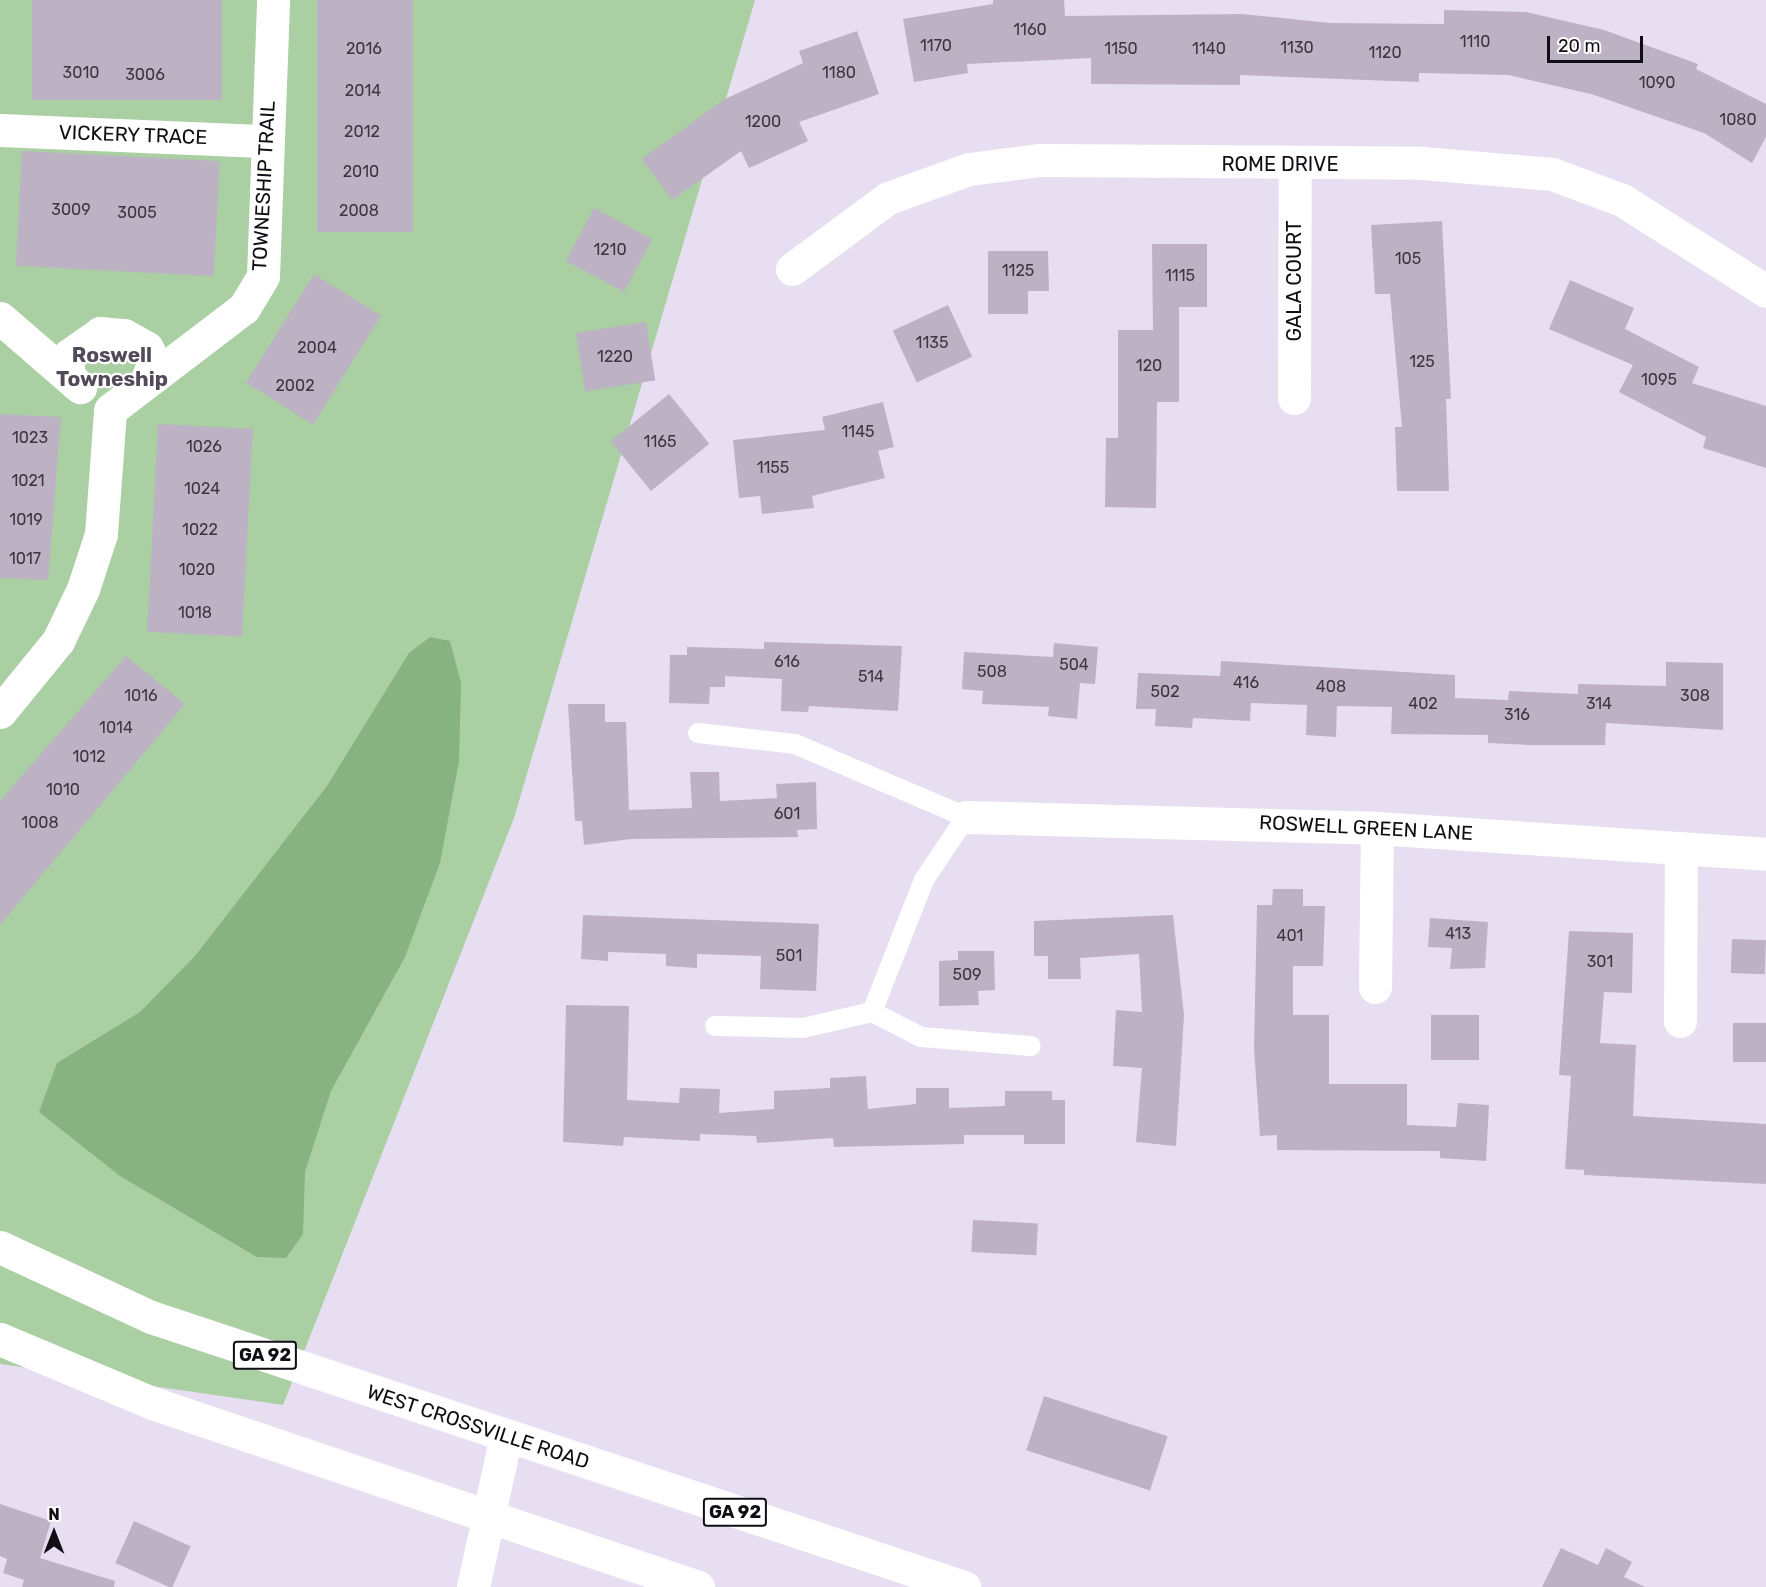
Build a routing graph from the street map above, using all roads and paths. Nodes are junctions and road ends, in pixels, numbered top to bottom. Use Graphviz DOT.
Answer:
graph roads {
  1 [pos="273,0"];
  2 [pos="0,129"];
  3 [pos="266,141"];
  4 [pos="1295,164"];
  5 [pos="792,269"];
  6 [pos="1766,291"];
  7 [pos="0,318"];
  8 [pos="146,381"];
  9 [pos="75,383"];
  10 [pos="1294,398"];
  11 [pos="110,410"];
  12 [pos="0,712"];
  13 [pos="698,733"];
  14 [pos="966,817"];
  15 [pos="1377,828"];
  16 [pos="1681,848"];
  17 [pos="1766,854"];
  18 [pos="1375,987"];
  19 [pos="873,1012"];
  20 [pos="1680,1021"];
  21 [pos="715,1026"];
  22 [pos="1030,1046"];
  23 [pos="0,1247"];
  24 [pos="0,1339"];
  25 [pos="506,1436"];
  26 [pos="488,1517"];
  27 [pos="473,1587"];
  28 [pos="698,1587"];
  29 [pos="964,1587"];
  1 -- 3 [label="street, TOWNESHIP TRAIL"];
  2 -- 3 [label="street, VICKERY TRACE"];
  3 -- 8 [label="street, TOWNESHIP TRAIL"];
  4 -- 5 [label="street, ROME DRIVE"];
  4 -- 6 [label="street, ROME DRIVE"];
  4 -- 10 [label="street, GALA COURT"];
  7 -- 9 [label="street"];
  8 -- 9 [label="street"];
  8 -- 11 [label="street, TOWNESHIP TRAIL"];
  9 -- 11 [label="street"];
  11 -- 12 [label="street"];
  13 -- 14 [label="lane"];
  14 -- 15 [label="street, ROSWELL GREEN LANE"];
  14 -- 19 [label="lane"];
  15 -- 16 [label="street, ROSWELL GREEN LANE"];
  15 -- 18 [label="street"];
  16 -- 17 [label="street, ROSWELL GREEN LANE"];
  16 -- 20 [label="street"];
  19 -- 21 [label="lane"];
  19 -- 22 [label="lane"];
  23 -- 25 [label="street, WEST CROSSVILLE ROAD / GA 92"];
  24 -- 26 [label="street"];
  25 -- 26 [label="street"];
  25 -- 29 [label="street, WEST CROSSVILLE ROAD / GA 92"];
  26 -- 27 [label="street"];
  26 -- 28 [label="street"];
}
